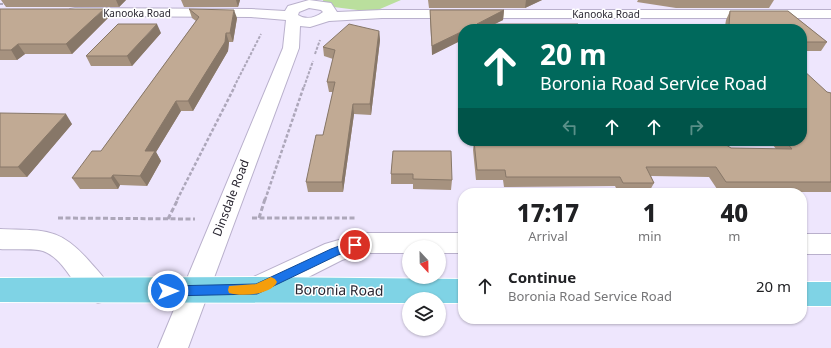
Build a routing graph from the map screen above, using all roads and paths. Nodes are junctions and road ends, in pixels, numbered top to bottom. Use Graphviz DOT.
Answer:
graph roads {
  1 [pos="297,10"];
  2 [pos="322,10"];
  3 [pos="63,12"];
  4 [pos="831,14"];
  5 [pos="263,30"];
  6 [pos="320,37"];
  7 [pos="291,48"];
  8 [pos="52,218"];
  9 [pos="246,218"];
  10 [pos="259,218"];
  11 [pos="341,218"];
  12 [pos="168,219"];
  13 [pos="199,219"];
  14 [pos="0,239"];
  15 [pos="458,243"];
  16 [pos="807,244"];
  17 [pos="831,244"];
  18 [pos="257,289"];
  19 [pos="0,290"];
  20 [pos="196,290"];
  21 [pos="98,291"];
  22 [pos="458,291"];
  23 [pos="807,294"];
  24 [pos="831,294"];
  25 [pos="173,348"];
  1 -- 2 [label="street, Kanooka Road"];
  1 -- 3 [label="street, Kanooka Road"];
  1 -- 7 [label="street, Dinsdale Road"];
  2 -- 4 [label="street, Kanooka Road"];
  2 -- 7 [label="street, Dinsdale Road"];
  5 -- 12 [label="path"];
  6 -- 10 [label="path"];
  7 -- 20 [label="street, Dinsdale Road"];
  8 -- 12 [label="path"];
  9 -- 10 [label="path"];
  10 -- 11 [label="path"];
  12 -- 13 [label="path"];
  14 -- 21 [label="street"];
  15 -- 18 [label="street"];
  16 -- 17 [label="street"];
  18 -- 20 [label="main road, Boronia Road"];
  18 -- 22 [label="main road, Boronia Road"];
  19 -- 21 [label="main road, Boronia Road"];
  20 -- 21 [label="main road, Boronia Road"];
  20 -- 25 [label="street, Dinsdale Road"];
  23 -- 24 [label="main road"];
}
